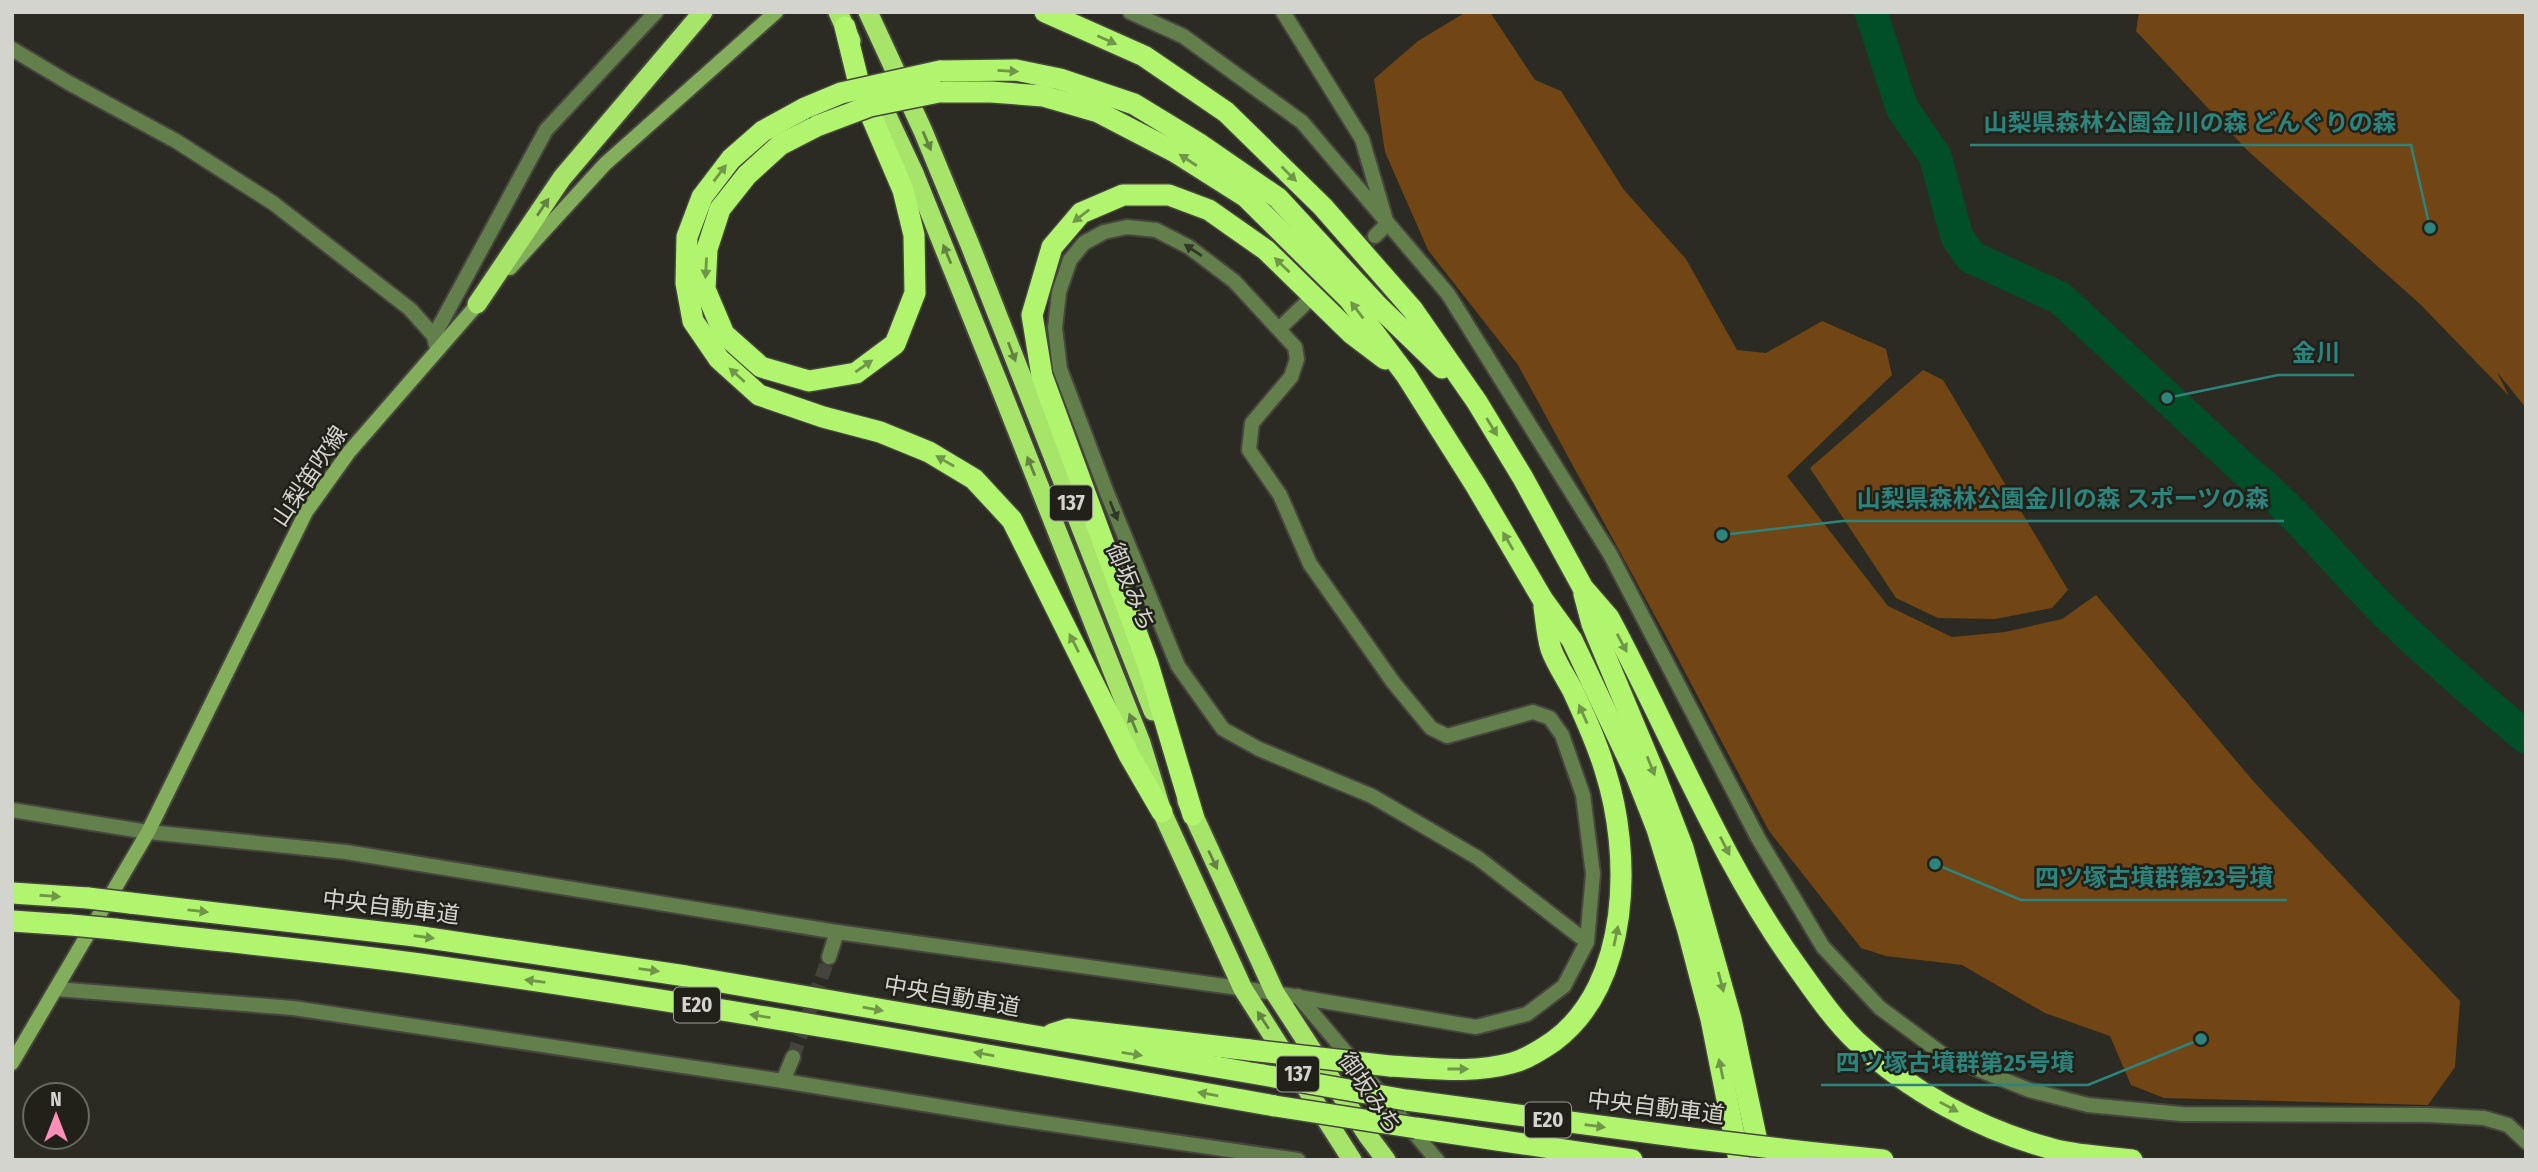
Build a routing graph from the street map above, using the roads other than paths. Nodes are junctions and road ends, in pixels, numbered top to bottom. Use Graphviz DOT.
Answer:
graph roads {
  1 [pos="656,12"];
  2 [pos="703,12"];
  3 [pos="776,12"];
  4 [pos="868,12"];
  5 [pos="1045,12"];
  6 [pos="1130,12"];
  7 [pos="1283,12"];
  8 [pos="841,20"];
  9 [pos="12,49"];
  10 [pos="940,81"];
  11 [pos="811,117"];
  12 [pos="1387,225"];
  13 [pos="1375,236"];
  14 [pos="1306,303"];
  15 [pos="477,304"];
  16 [pos="1280,328"];
  17 [pos="436,343"];
  18 [pos="1406,375"];
  19 [pos="1042,376"];
  20 [pos="1065,378"];
  21 [pos="1477,402"];
  22 [pos="1583,588"];
  23 [pos="1543,600"];
  24 [pos="12,810"];
  25 [pos="1161,812"];
  26 [pos="1193,815"];
  27 [pos="148,832"];
  28 [pos="12,893"];
  29 [pos="12,921"];
  30 [pos="837,932"];
  31 [pos="1587,942"];
  32 [pos="829,957"];
  33 [pos="56,989"];
  34 [pos="1243,989"];
  35 [pos="1275,993"];
  36 [pos="1298,996"];
  37 [pos="1041,1038"];
  38 [pos="793,1057"];
  39 [pos="12,1063"];
  40 [pos="783,1081"];
  41 [pos="2526,1142"];
  42 [pos="1559,1154"];
  43 [pos="1298,1160"];
  44 [pos="1352,1160"];
  45 [pos="1386,1160"];
  46 [pos="1437,1160"];
  47 [pos="1632,1160"];
  48 [pos="1739,1160"];
  49 [pos="1761,1160"];
  50 [pos="1883,1160"];
  51 [pos="2132,1160"];
  1 -- 17 [label="street"];
  15 -- 2 [label="highway, one-way"];
  3 -- 15 [label="main road, 山梨笛吹線"];
  4 -- 26 [label="highway, 御坂みち / 137, one-way"];
  5 -- 21 [label="highway, one-way"];
  6 -- 12 [label="street"];
  7 -- 12 [label="street"];
  11 -- 8 [label="highway, one-way"];
  25 -- 8 [label="highway, 137, one-way"];
  9 -- 17 [label="street"];
  10 -- 11 [label="highway, bridge"];
  18 -- 10 [label="highway, one-way"];
  10 -- 21 [label="highway, one-way"];
  25 -- 11 [label="highway, one-way"];
  12 -- 13 [label="street"];
  12 -- 41 [label="street"];
  14 -- 16 [label="street"];
  15 -- 17 [label="main road, 山梨笛吹線"];
  16 -- 20 [label="street, one-way"];
  16 -- 31 [label="street"];
  17 -- 27 [label="main road, 山梨笛吹線"];
  18 -- 19 [label="highway, one-way"];
  23 -- 18 [label="highway, one-way"];
  19 -- 20 [label="street"];
  19 -- 26 [label="highway"];
  20 -- 31 [label="street, one-way"];
  21 -- 22 [label="highway, one-way"];
  22 -- 49 [label="highway, one-way"];
  22 -- 51 [label="highway, one-way"];
  37 -- 23 [label="highway, one-way, bridge"];
  48 -- 23 [label="highway, one-way"];
  24 -- 27 [label="street"];
  25 -- 34 [label="highway, 137"];
  26 -- 35 [label="highway, 御坂みち / 137, one-way"];
  27 -- 30 [label="street"];
  27 -- 33 [label="main road, 山梨笛吹線"];
  28 -- 37 [label="highway, 中央自動車道 / E20, one-way, bridge"];
  42 -- 29 [label="highway, E20, one-way, bridge"];
  30 -- 32 [label="street"];
  30 -- 34 [label="street"];
  31 -- 36 [label="street"];
  33 -- 39 [label="main road, 山梨笛吹線"];
  33 -- 40 [label="street"];
  34 -- 35 [label="street"];
  44 -- 34 [label="highway, 137, one-way"];
  35 -- 36 [label="street"];
  35 -- 45 [label="highway, 御坂みち / 137"];
  36 -- 46 [label="street"];
  37 -- 50 [label="highway, 中央自動車道 / E20, one-way, bridge"];
  38 -- 40 [label="street"];
  40 -- 43 [label="street"];
  42 -- 47 [label="highway, E20"];
}
